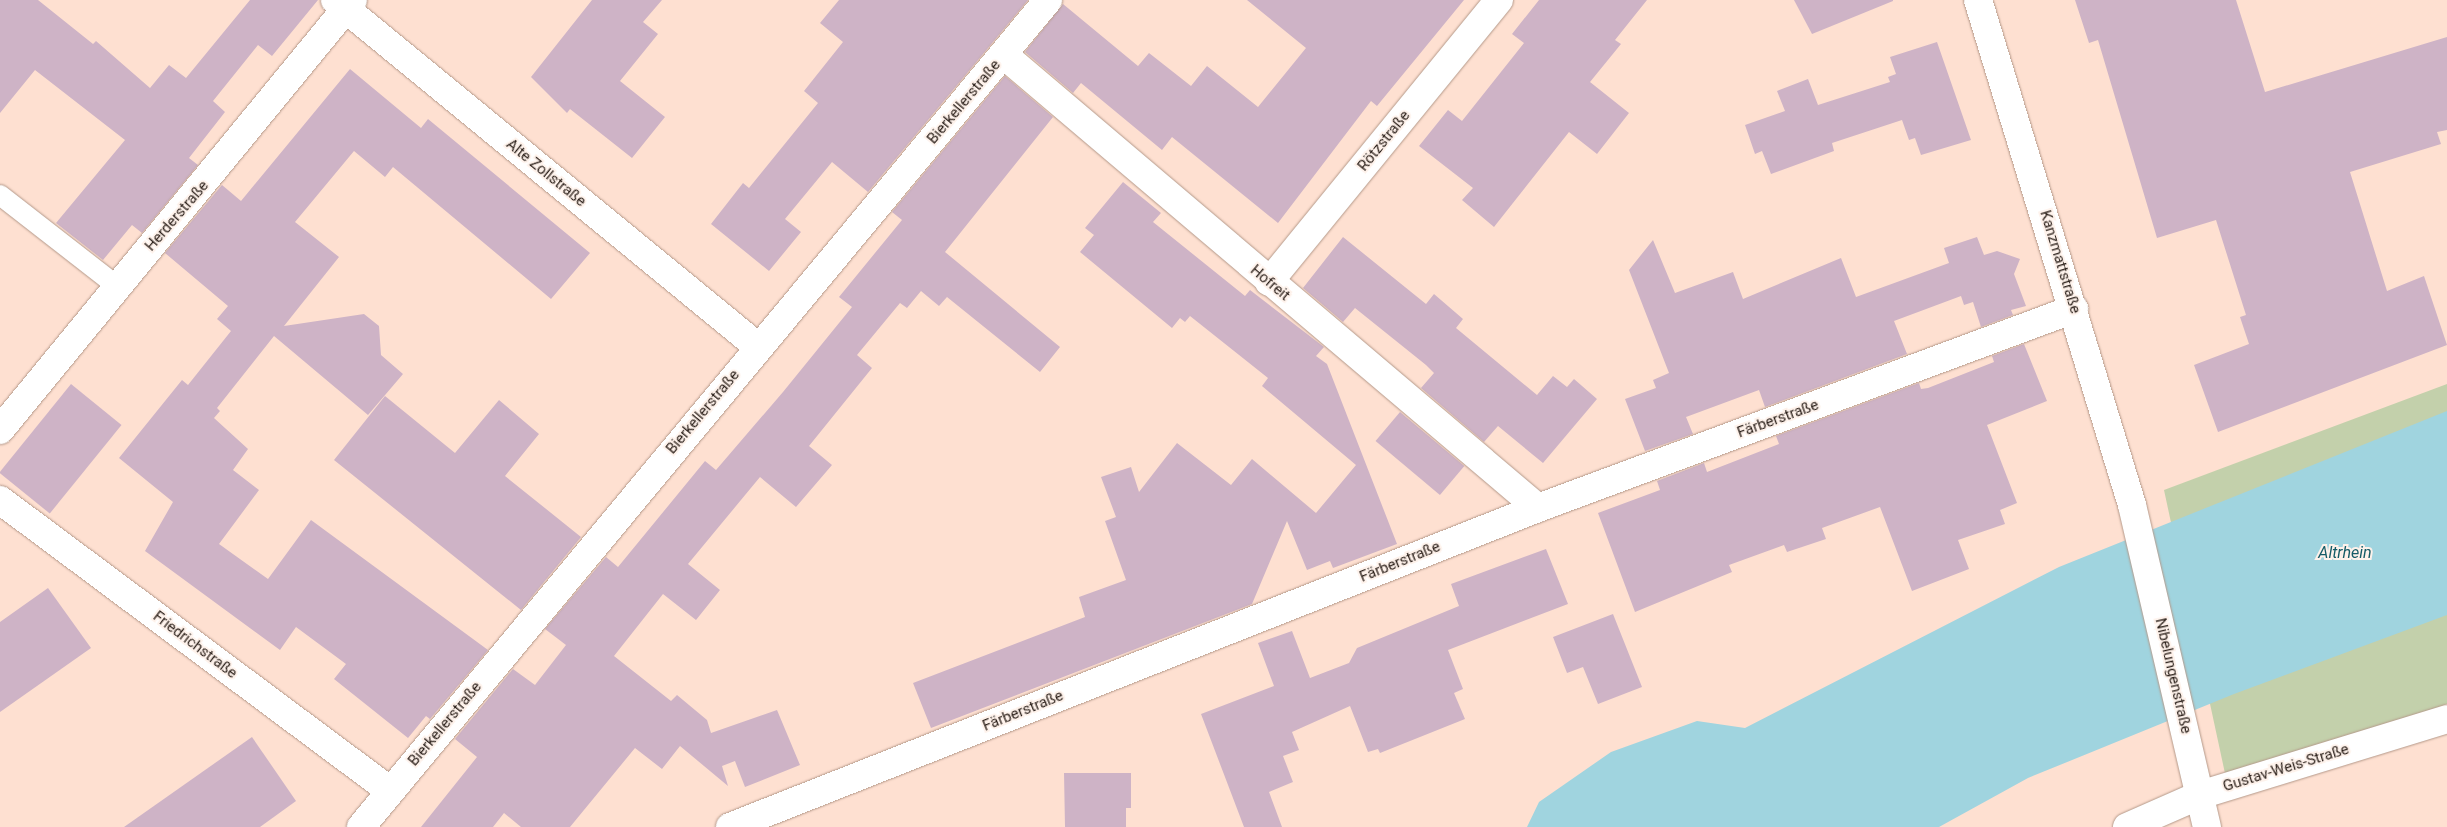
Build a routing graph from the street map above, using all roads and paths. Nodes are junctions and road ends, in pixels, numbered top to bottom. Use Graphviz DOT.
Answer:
graph roads {
  1 [pos="1048,0"];
  2 [pos="1499,0"];
  3 [pos="1978,0"];
  4 [pos="345,3"];
  5 [pos="1004,55"];
  6 [pos="0,195"];
  7 [pos="1269,282"];
  8 [pos="117,286"];
  9 [pos="2074,309"];
  10 [pos="757,346"];
  11 [pos="0,430"];
  12 [pos="1538,508"];
  13 [pos="4,510"];
  14 [pos="2137,525"];
  15 [pos="2447,719"];
  16 [pos="389,790"];
  17 [pos="2200,795"];
  18 [pos="361,827"];
  19 [pos="730,827"];
  20 [pos="2127,827"];
  21 [pos="2207,827"];
  1 -- 5 [label="street, Bierkellerstraße"];
  2 -- 7 [label="street, Rötzstraße"];
  3 -- 9 [label="street, Kanzmattstraße"];
  4 -- 8 [label="street, Herderstraße"];
  4 -- 10 [label="street, Alte Zollstraße"];
  5 -- 7 [label="street, Hofreit"];
  5 -- 10 [label="street, Bierkellerstraße"];
  6 -- 8 [label="lane"];
  7 -- 12 [label="street, Hofreit"];
  8 -- 11 [label="street, Herderstraße"];
  9 -- 12 [label="street, Färberstraße"];
  9 -- 14 [label="street, Kanzmattstraße"];
  10 -- 16 [label="street, Bierkellerstraße"];
  12 -- 19 [label="street, Färberstraße"];
  13 -- 16 [label="street, Friedrichstraße"];
  14 -- 17 [label="street, Nibelungenstraße"];
  15 -- 17 [label="street, Gustav-Weis-Straße"];
  16 -- 18 [label="street, Bierkellerstraße"];
  17 -- 20 [label="street, Gustav-Weis-Straße"];
  17 -- 21 [label="street, Nibelungenstraße"];
}
